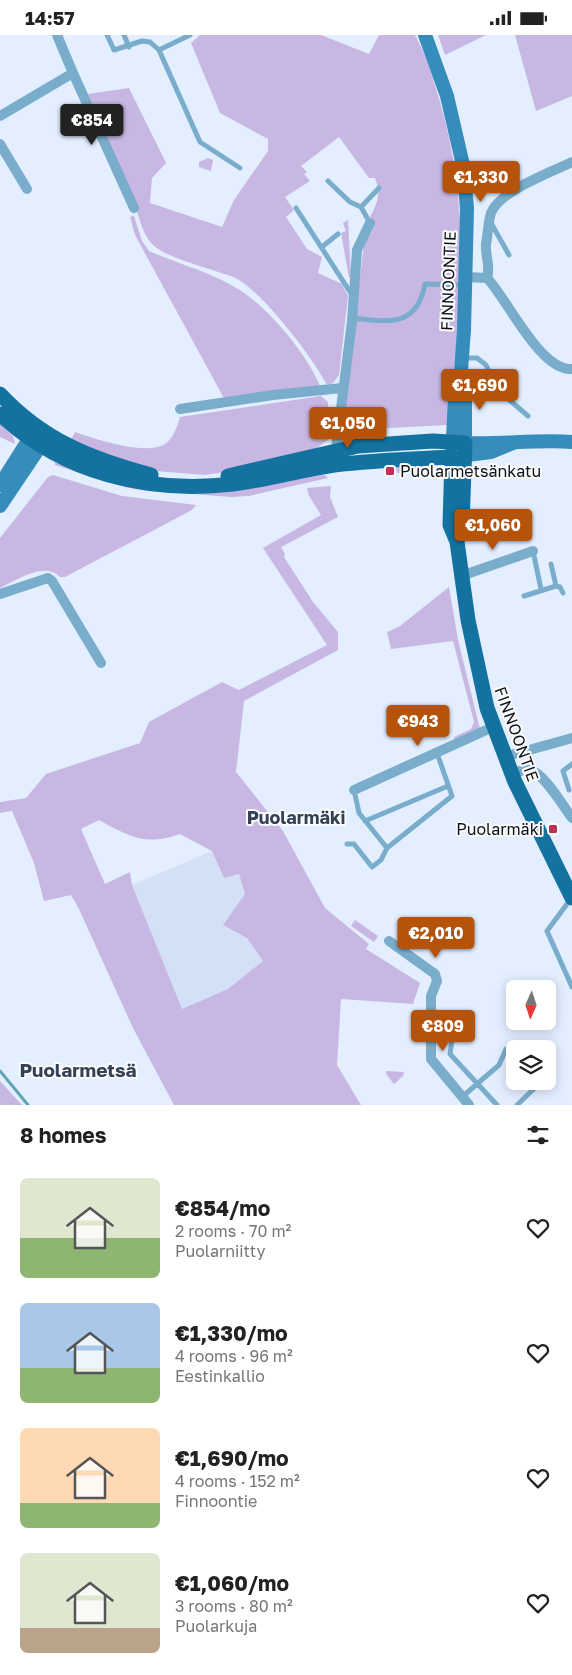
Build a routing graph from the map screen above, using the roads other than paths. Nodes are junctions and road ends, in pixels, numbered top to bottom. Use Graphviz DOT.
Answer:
graph roads {
  1 [pos="58,35"];
  2 [pos="107,35"];
  3 [pos="124,35"];
  4 [pos="190,35"];
  5 [pos="425,35"];
  6 [pos="130,47"];
  7 [pos="159,50"];
  8 [pos="73,73"];
  9 [pos="0,116"];
  10 [pos="0,144"];
  11 [pos="572,162"];
  12 [pos="240,167"];
  13 [pos="328,181"];
  14 [pos="379,188"];
  15 [pos="27,189"];
  16 [pos="361,207"];
  17 [pos="134,208"];
  18 [pos="296,208"];
  19 [pos="490,221"];
  20 [pos="370,223"];
  21 [pos="338,234"];
  22 [pos="323,246"];
  23 [pos="509,255"];
  24 [pos="487,278"];
  25 [pos="467,281"];
  26 [pos="354,297"];
  27 [pos="352,318"];
  28 [pos="462,358"];
  29 [pos="572,369"];
  30 [pos="342,388"];
  31 [pos="0,394"];
  32 [pos="180,409"];
  33 [pos="0,414"];
  34 [pos="528,417"];
  35 [pos="38,437"];
  36 [pos="572,442"];
  37 [pos="336,449"];
  38 [pos="459,449"];
  39 [pos="334,465"];
  40 [pos="0,485"];
  41 [pos="0,506"];
  42 [pos="533,551"];
  43 [pos="551,564"];
  44 [pos="461,576"];
  45 [pos="556,586"];
  46 [pos="541,589"];
  47 [pos="563,593"];
  48 [pos="0,594"];
  49 [pos="524,596"];
  50 [pos="101,663"];
  51 [pos="493,727"];
  52 [pos="572,738"];
  53 [pos="436,752"];
  54 [pos="504,757"];
  55 [pos="572,764"];
  56 [pos="511,774"];
  57 [pos="448,786"];
  58 [pos="354,790"];
  59 [pos="569,790"];
  60 [pos="572,818"];
  61 [pos="365,821"];
  62 [pos="347,844"];
  63 [pos="386,848"];
  64 [pos="572,898"];
  65 [pos="389,941"];
  66 [pos="572,987"];
  67 [pos="453,1033"];
  68 [pos="506,1049"];
  69 [pos="478,1083"];
  70 [pos="533,1090"];
  71 [pos="466,1101"];
  72 [pos="497,1105"];
  73 [pos="517,1105"];
  1 -- 8 [label="street"];
  2 -- 6 [label="lane"];
  3 -- 6 [label="lane"];
  4 -- 7 [label="lane"];
  5 -- 25 [label="street, FINNOONTIE"];
  6 -- 7 [label="lane"];
  7 -- 12 [label="lane"];
  8 -- 9 [label="street"];
  8 -- 17 [label="street"];
  10 -- 15 [label="street"];
  11 -- 19 [label="street"];
  13 -- 16 [label="lane"];
  14 -- 16 [label="lane"];
  16 -- 20 [label="lane"];
  18 -- 22 [label="lane"];
  19 -- 23 [label="lane"];
  19 -- 24 [label="street"];
  20 -- 26 [label="street"];
  21 -- 22 [label="lane"];
  22 -- 26 [label="lane"];
  24 -- 25 [label="street"];
  24 -- 29 [label="street"];
  25 -- 27 [label="lane"];
  25 -- 28 [label="street, FINNOONTIE"];
  26 -- 27 [label="street"];
  27 -- 30 [label="street"];
  28 -- 34 [label="lane"];
  28 -- 38 [label="street, FINNOONTIE"];
  30 -- 32 [label="street"];
  30 -- 37 [label="street"];
  31 -- 35 [label="main road"];
  33 -- 35 [label="main road"];
  35 -- 37 [label="main road"];
  35 -- 39 [label="main road"];
  35 -- 40 [label="street"];
  35 -- 41 [label="street"];
  36 -- 38 [label="street"];
  37 -- 38 [label="main road"];
  37 -- 39 [label="street"];
  38 -- 39 [label="main road"];
  38 -- 44 [label="main road, FINNOONTIE"];
  42 -- 44 [label="street"];
  42 -- 46 [label="lane"];
  43 -- 45 [label="lane"];
  44 -- 51 [label="main road, FINNOONTIE"];
  45 -- 46 [label="lane"];
  45 -- 47 [label="lane"];
  46 -- 49 [label="lane"];
  48 -- 50 [label="street"];
  51 -- 53 [label="street"];
  51 -- 54 [label="main road, FINNOONTIE"];
  52 -- 54 [label="street"];
  53 -- 57 [label="lane"];
  53 -- 58 [label="street"];
  54 -- 56 [label="main road, FINNOONTIE"];
  55 -- 59 [label="lane"];
  56 -- 60 [label="street"];
  56 -- 64 [label="main road, FINNOONTIE"];
  57 -- 61 [label="lane"];
  57 -- 63 [label="lane"];
  58 -- 61 [label="lane"];
  61 -- 63 [label="lane"];
  62 -- 63 [label="lane"];
  64 -- 66 [label="lane"];
  65 -- 71 [label="street"];
  67 -- 69 [label="lane"];
  68 -- 69 [label="lane"];
  69 -- 71 [label="lane"];
  69 -- 72 [label="lane"];
  70 -- 73 [label="lane"];
}
